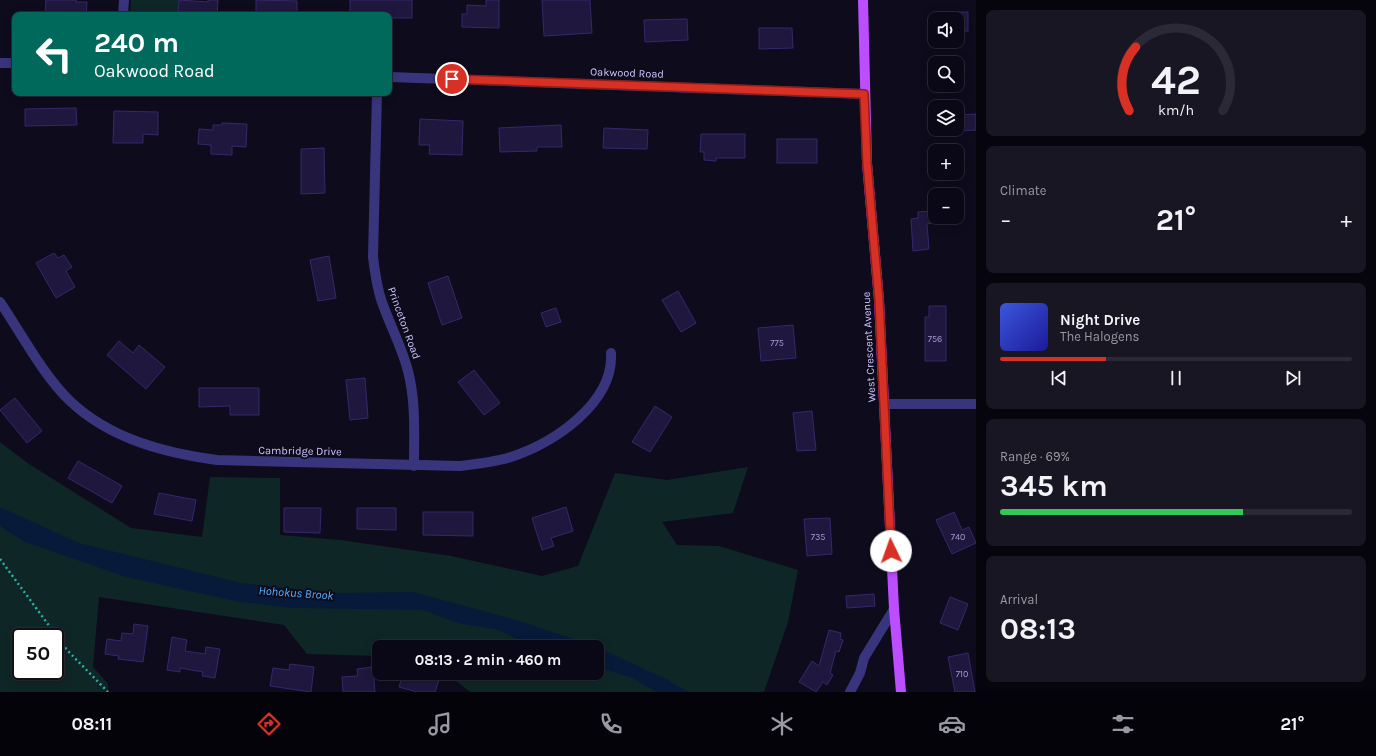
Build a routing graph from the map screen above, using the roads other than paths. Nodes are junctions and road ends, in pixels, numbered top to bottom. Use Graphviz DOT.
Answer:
graph roads {
  1 [pos="124,0"];
  2 [pos="863,0"];
  3 [pos="123,12"];
  4 [pos="0,63"];
  5 [pos="12,63"];
  6 [pos="392,77"];
  7 [pos="864,94"];
  8 [pos="377,96"];
  9 [pos="0,302"];
  10 [pos="611,353"];
  11 [pos="885,404"];
  12 [pos="976,404"];
  13 [pos="414,466"];
  14 [pos="894,609"];
  15 [pos="850,692"];
  16 [pos="901,692"];
  1 -- 3 [label="street"];
  2 -- 7 [label="main road, West Crescent Avenue"];
  4 -- 5 [label="street"];
  6 -- 7 [label="street, Oakwood Road"];
  7 -- 11 [label="main road, West Crescent Avenue"];
  8 -- 13 [label="street, Princeton Road"];
  9 -- 13 [label="street, Cambridge Drive"];
  10 -- 13 [label="street, Cambridge Drive"];
  11 -- 12 [label="street"];
  11 -- 14 [label="main road, West Crescent Avenue"];
  14 -- 15 [label="street"];
  14 -- 16 [label="main road, West Crescent Avenue"];
}
